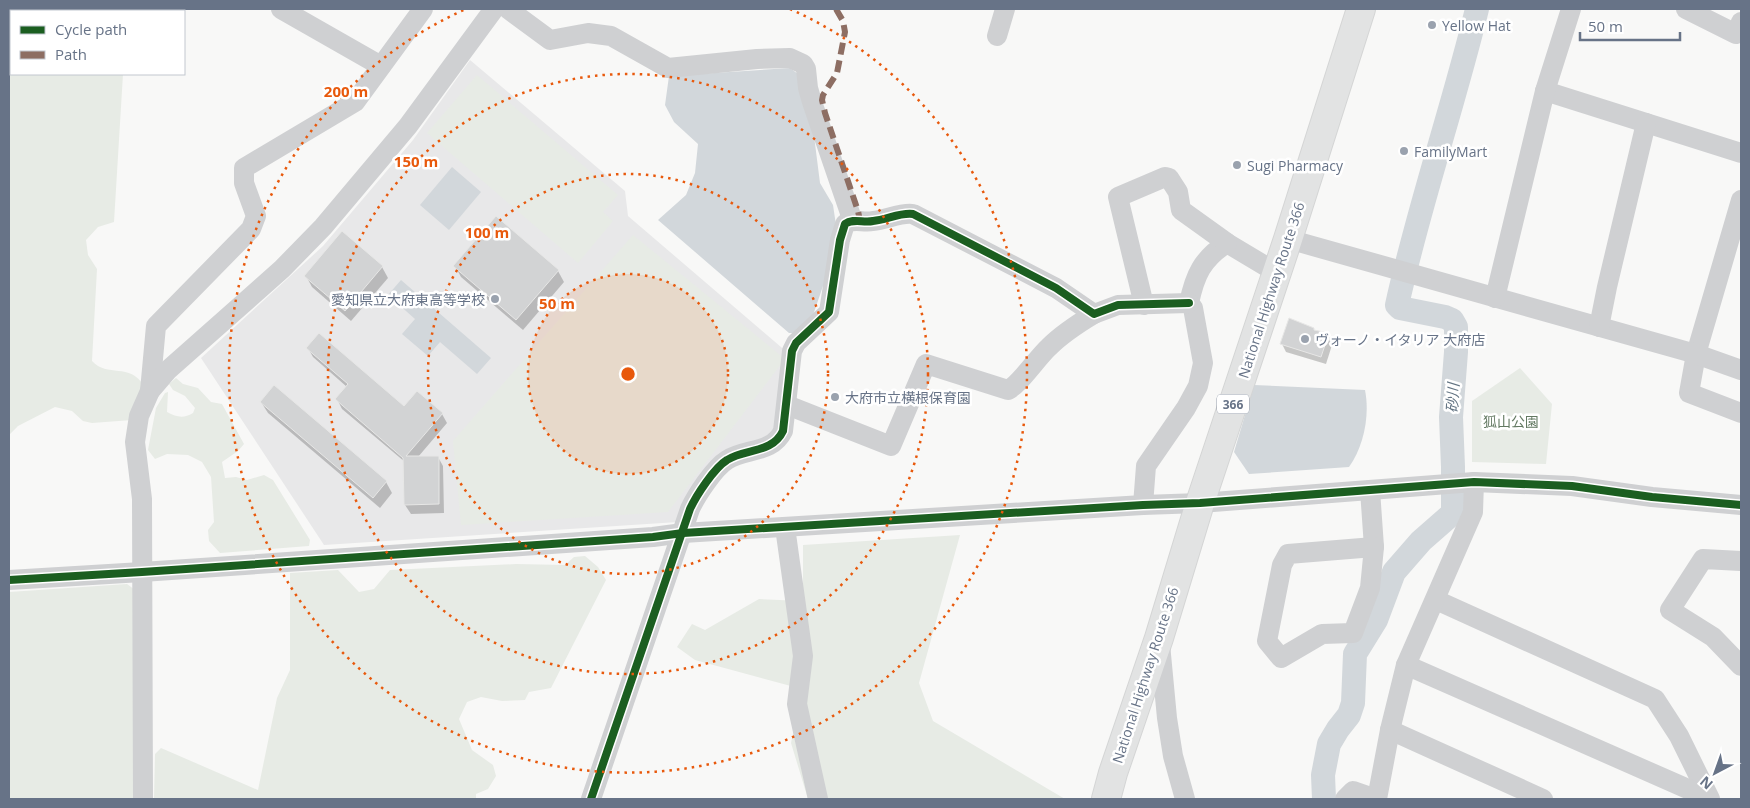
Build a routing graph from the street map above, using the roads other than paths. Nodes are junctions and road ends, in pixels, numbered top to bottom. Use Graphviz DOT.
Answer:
graph roads {
  1 [pos="280,9"];
  2 [pos="422,9"];
  3 [pos="494,9"];
  4 [pos="508,9"];
  5 [pos="1004,9"];
  6 [pos="1361,9"];
  7 [pos="1571,9"];
  8 [pos="1686,9"];
  9 [pos="1741,22"];
  10 [pos="996,36"];
  11 [pos="381,66"];
  12 [pos="1545,91"];
  13 [pos="1646,123"];
  14 [pos="1741,153"];
  15 [pos="1741,200"];
  16 [pos="850,220"];
  17 [pos="1288,239"];
  18 [pos="1227,243"];
  19 [pos="1277,273"];
  20 [pos="1495,298"];
  21 [pos="1189,303"];
  22 [pos="1144,305"];
  23 [pos="1094,314"];
  24 [pos="1599,327"];
  25 [pos="1696,354"];
  26 [pos="1741,370"];
  27 [pos="150,391"];
  28 [pos="787,405"];
  29 [pos="1741,413"];
  30 [pos="1470,482"];
  31 [pos="1370,490"];
  32 [pos="1200,503"];
  33 [pos="1144,505"];
  34 [pos="1741,505"];
  35 [pos="785,527"];
  36 [pos="683,533"];
  37 [pos="1374,547"];
  38 [pos="1741,560"];
  39 [pos="142,572"];
  40 [pos="9,580"];
  41 [pos="1436,600"];
  42 [pos="1159,638"];
  43 [pos="1406,665"];
  44 [pos="1741,666"];
  45 [pos="1390,730"];
  46 [pos="1701,794"];
  47 [pos="143,799"];
  48 [pos="591,799"];
  49 [pos="818,799"];
  50 [pos="1106,799"];
  51 [pos="1185,799"];
  52 [pos="1345,799"];
  53 [pos="1376,799"];
  54 [pos="1543,799"];
  1 -- 11 [label="street"];
  2 -- 11 [label="street"];
  3 -- 27 [label="street"];
  4 -- 16 [label="street"];
  5 -- 10 [label="street"];
  6 -- 17 [label="highway, National Highway Route 366 / 366"];
  7 -- 12 [label="street"];
  8 -- 9 [label="street"];
  11 -- 27 [label="street"];
  12 -- 13 [label="street"];
  12 -- 20 [label="street"];
  13 -- 14 [label="street"];
  13 -- 24 [label="street"];
  15 -- 25 [label="street"];
  16 -- 23 [label="street"];
  16 -- 28 [label="street"];
  17 -- 19 [label="highway, National Highway Route 366 / 366"];
  17 -- 20 [label="street"];
  18 -- 19 [label="street"];
  18 -- 21 [label="street"];
  18 -- 22 [label="street"];
  19 -- 32 [label="highway, National Highway Route 366 / 366"];
  20 -- 24 [label="street"];
  21 -- 22 [label="street"];
  21 -- 33 [label="street"];
  22 -- 23 [label="street"];
  23 -- 28 [label="street"];
  24 -- 25 [label="street"];
  25 -- 26 [label="street"];
  25 -- 29 [label="street"];
  27 -- 39 [label="street"];
  28 -- 36 [label="street"];
  30 -- 31 [label="street"];
  30 -- 34 [label="street"];
  30 -- 41 [label="street"];
  31 -- 32 [label="street"];
  31 -- 37 [label="street"];
  32 -- 33 [label="street"];
  32 -- 42 [label="highway, National Highway Route 366 / 366"];
  33 -- 35 [label="street"];
  35 -- 36 [label="street"];
  35 -- 49 [label="street"];
  36 -- 39 [label="street"];
  36 -- 48 [label="street"];
  37 -- 37 [label="street"];
  38 -- 44 [label="street"];
  39 -- 40 [label="street"];
  39 -- 47 [label="street"];
  41 -- 43 [label="street"];
  41 -- 46 [label="street"];
  42 -- 50 [label="highway, National Highway Route 366 / 366"];
  42 -- 51 [label="street"];
  43 -- 45 [label="street"];
  43 -- 46 [label="street"];
  45 -- 53 [label="street"];
  45 -- 54 [label="street"];
  52 -- 53 [label="street"];
}
